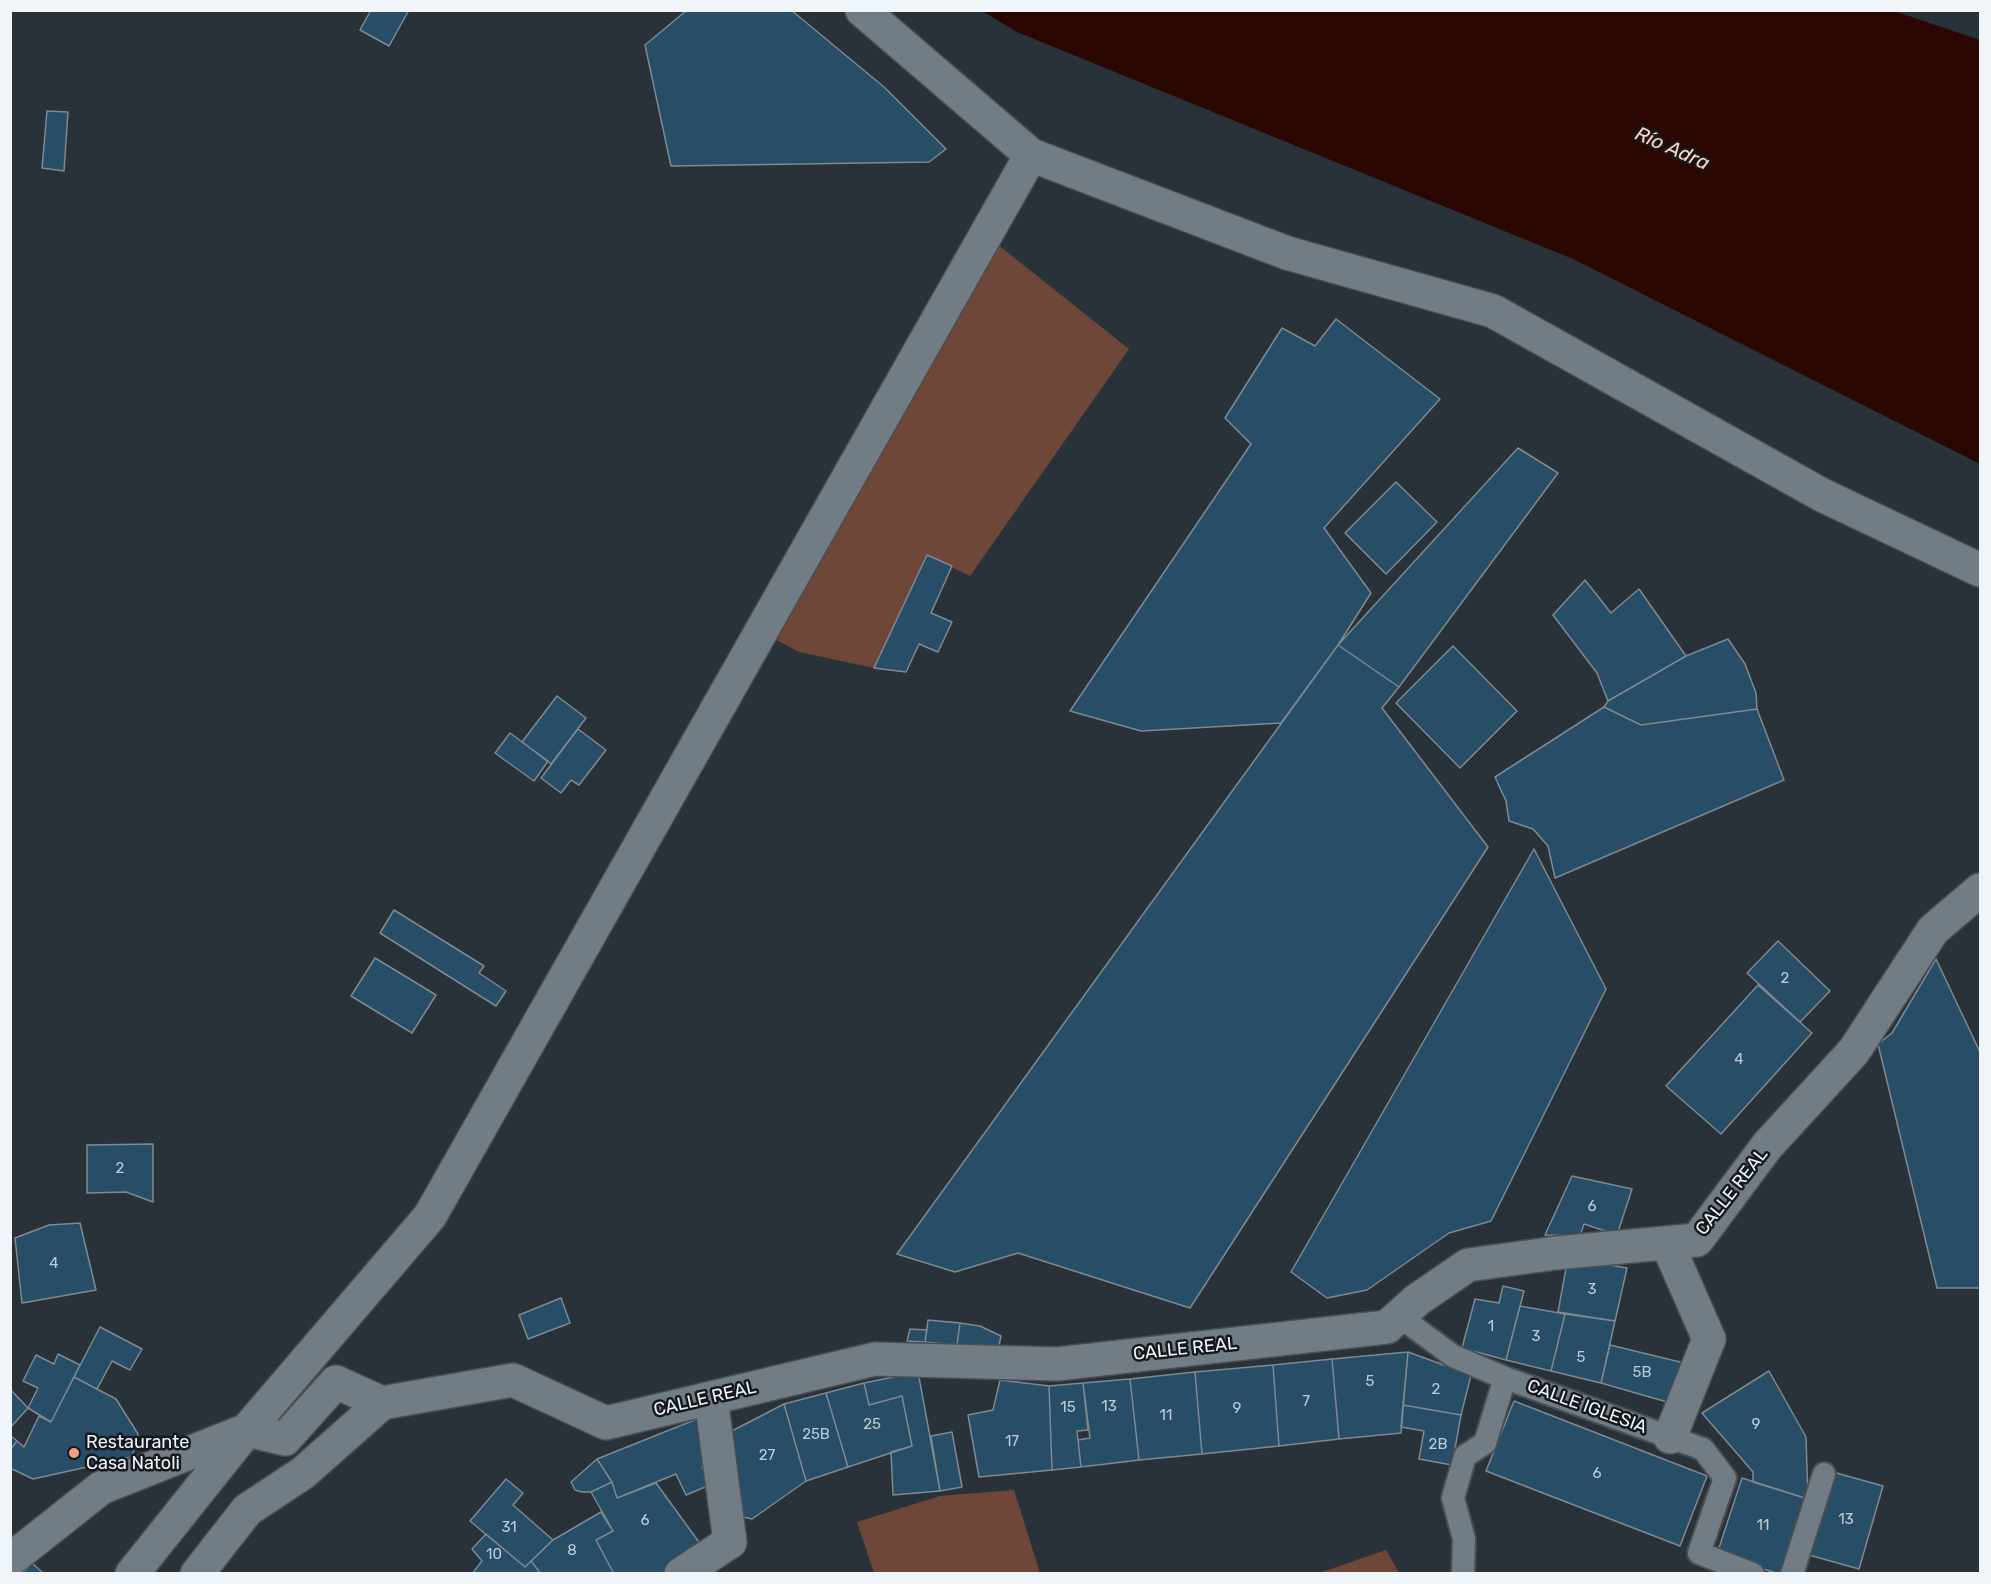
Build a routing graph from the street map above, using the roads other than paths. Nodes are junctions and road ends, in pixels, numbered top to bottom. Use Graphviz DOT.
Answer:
graph roads {
  1 [pos="862,10"];
  2 [pos="1031,155"];
  3 [pos="1980,570"];
  4 [pos="1980,890"];
  5 [pos="1667,1243"];
  6 [pos="1399,1316"];
  7 [pos="1505,1378"];
  8 [pos="711,1398"];
  9 [pos="382,1403"];
  10 [pos="247,1430"];
  11 [pos="1670,1437"];
  12 [pos="1824,1474"];
  13 [pos="10,1560"];
  14 [pos="132,1574"];
  15 [pos="197,1574"];
  16 [pos="681,1574"];
  17 [pos="1463,1574"];
  18 [pos="1753,1574"];
  19 [pos="1792,1574"];
  1 -- 2 [label="street"];
  2 -- 3 [label="street"];
  2 -- 10 [label="street"];
  4 -- 5 [label="street, CALLE REAL"];
  5 -- 6 [label="street, CALLE REAL"];
  5 -- 11 [label="street, CALLE IGLESIA"];
  6 -- 7 [label="lane, CALLE IGLESIA"];
  6 -- 8 [label="street, CALLE REAL"];
  7 -- 11 [label="lane, CALLE IGLESIA"];
  7 -- 17 [label="lane, CALLE IGLESIA"];
  8 -- 9 [label="street, CALLE REAL"];
  8 -- 16 [label="street"];
  9 -- 10 [label="street"];
  9 -- 15 [label="street"];
  10 -- 13 [label="street"];
  10 -- 14 [label="street"];
  11 -- 18 [label="lane, CALLE IGLESIA"];
  12 -- 19 [label="lane"];
}
